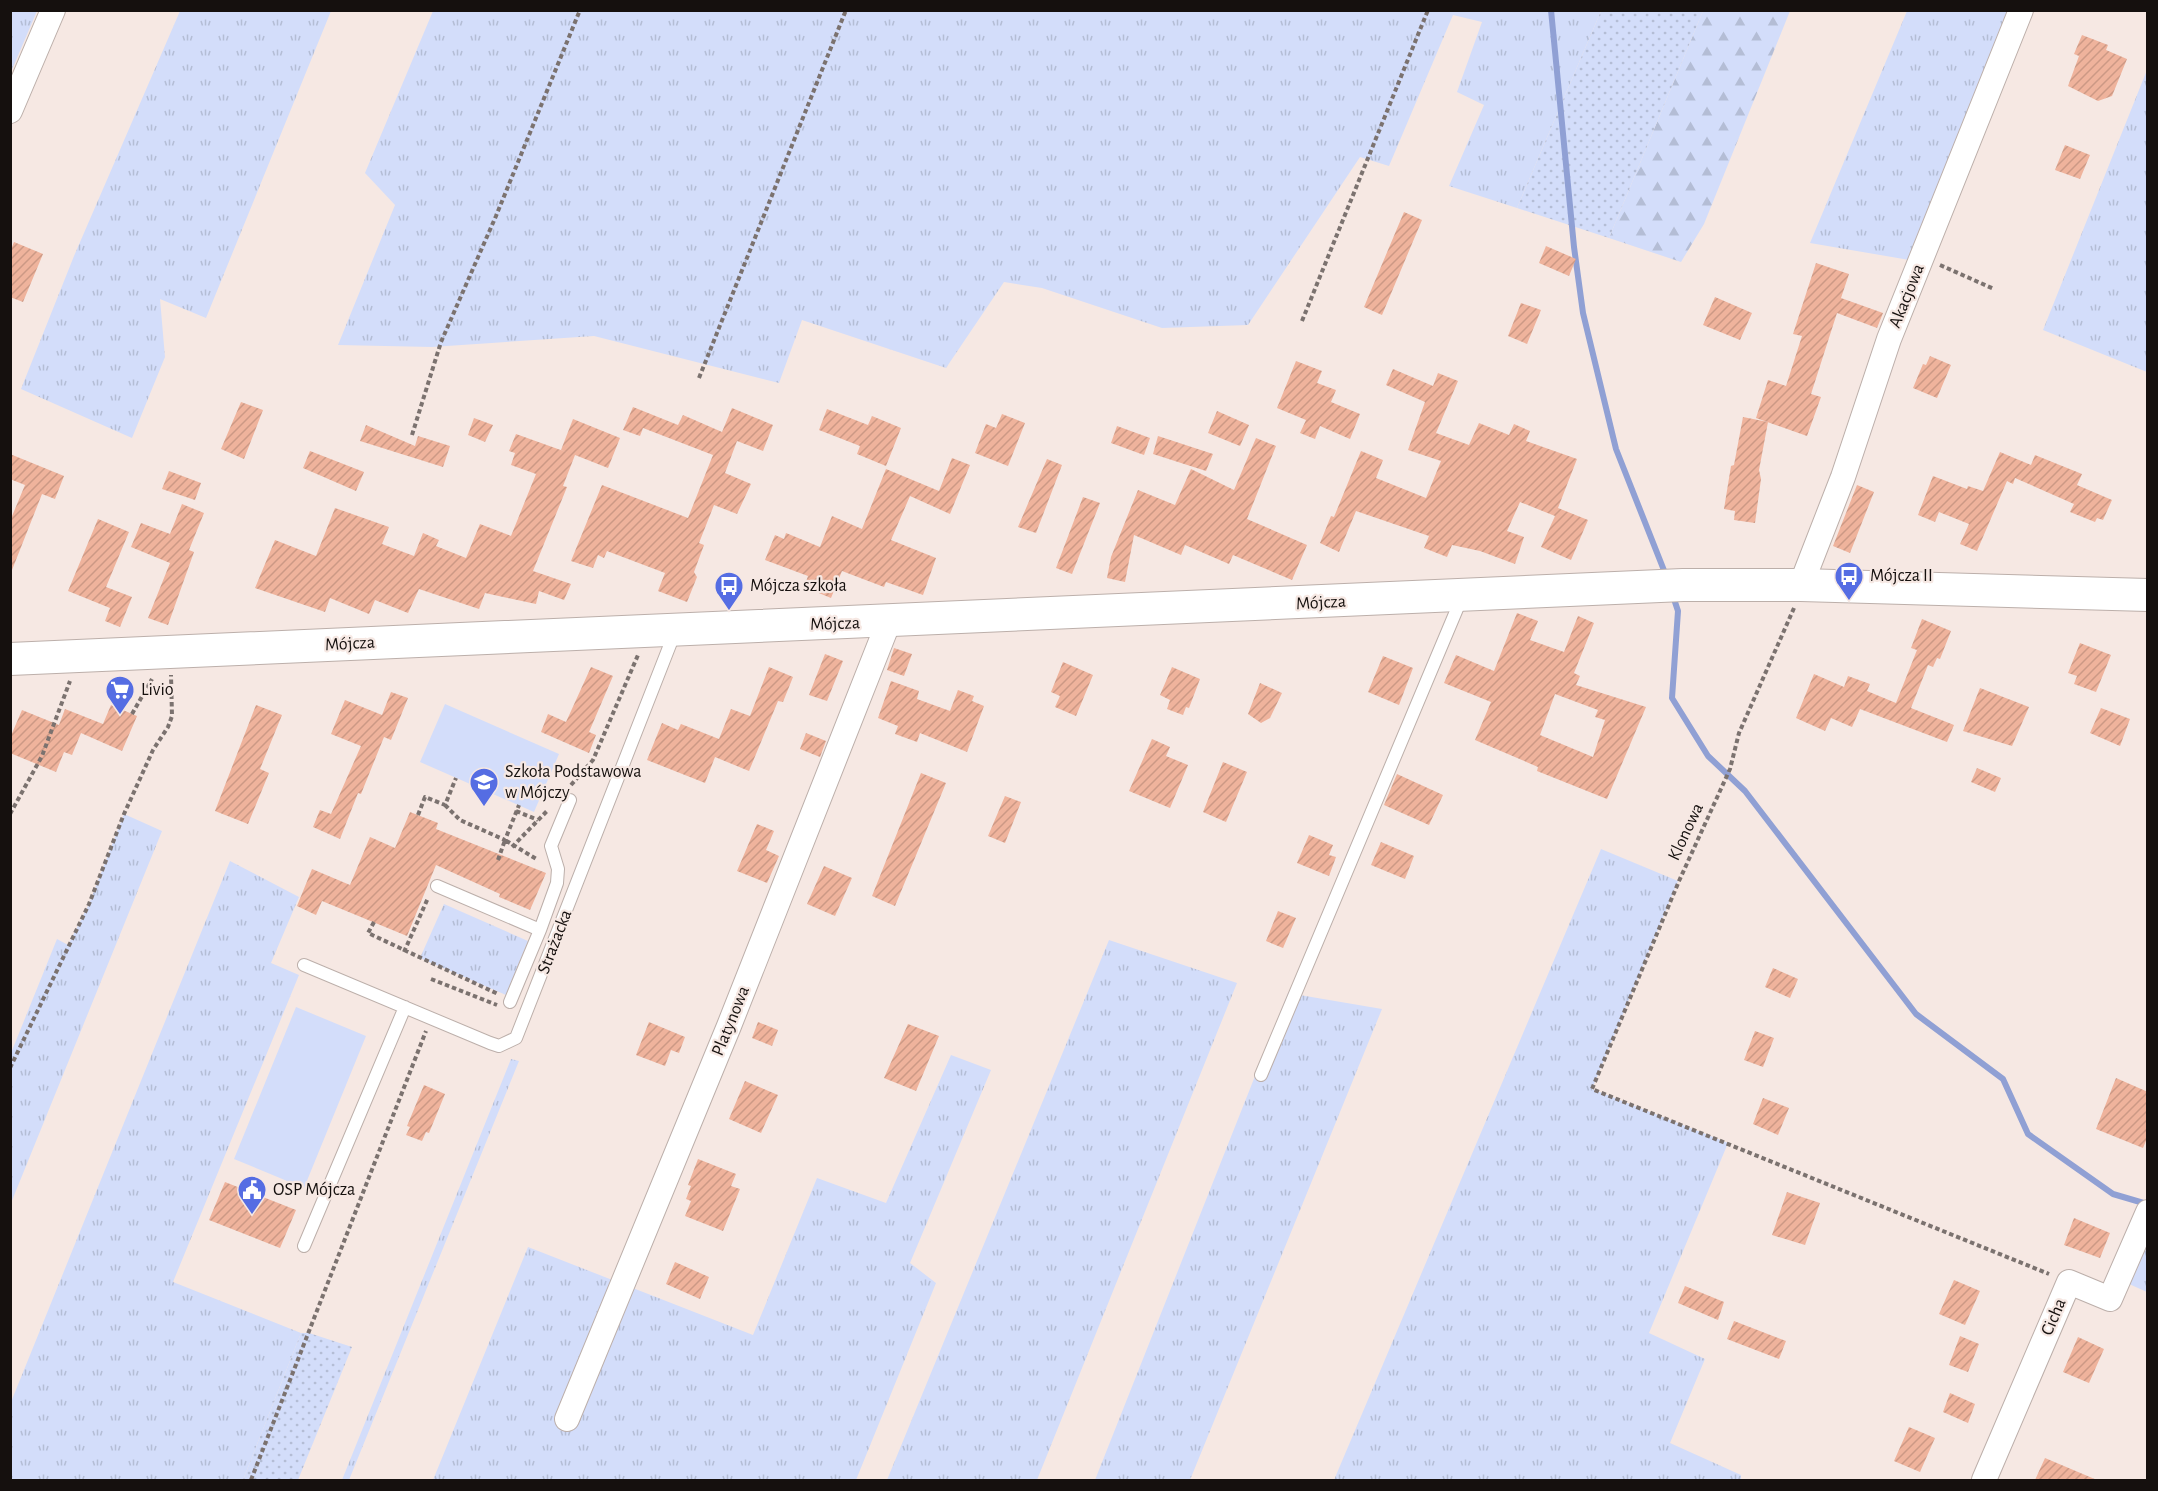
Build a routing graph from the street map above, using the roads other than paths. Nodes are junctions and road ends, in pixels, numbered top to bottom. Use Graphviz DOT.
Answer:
graph roads {
  1 [pos="52,10"];
  2 [pos="2021,10"];
  3 [pos="10,111"];
  4 [pos="1801,585"];
  5 [pos="2148,595"];
  6 [pos="1463,596"];
  7 [pos="889,621"];
  8 [pos="675,630"];
  9 [pos="10,659"];
  10 [pos="567,797"];
  11 [pos="437,886"];
  12 [pos="540,930"];
  13 [pos="304,965"];
  14 [pos="510,1001"];
  15 [pos="405,1007"];
  16 [pos="1261,1074"];
  17 [pos="2147,1213"];
  18 [pos="304,1246"];
  19 [pos="567,1419"];
  20 [pos="1984,1480"];
  1 -- 3 [label="street"];
  2 -- 4 [label="street, Akacjowa"];
  4 -- 5 [label="street, Mójcza"];
  4 -- 6 [label="street, Mójcza"];
  6 -- 7 [label="street, Mójcza"];
  6 -- 16 [label="lane"];
  7 -- 8 [label="street, Mójcza"];
  7 -- 19 [label="street, Platynowa"];
  8 -- 9 [label="street, Mójcza"];
  8 -- 15 [label="lane, Strażacka"];
  10 -- 12 [label="lane"];
  11 -- 12 [label="lane"];
  12 -- 14 [label="lane"];
  13 -- 15 [label="lane, Strażacka"];
  15 -- 18 [label="lane"];
  17 -- 20 [label="street, Cicha"];
}
